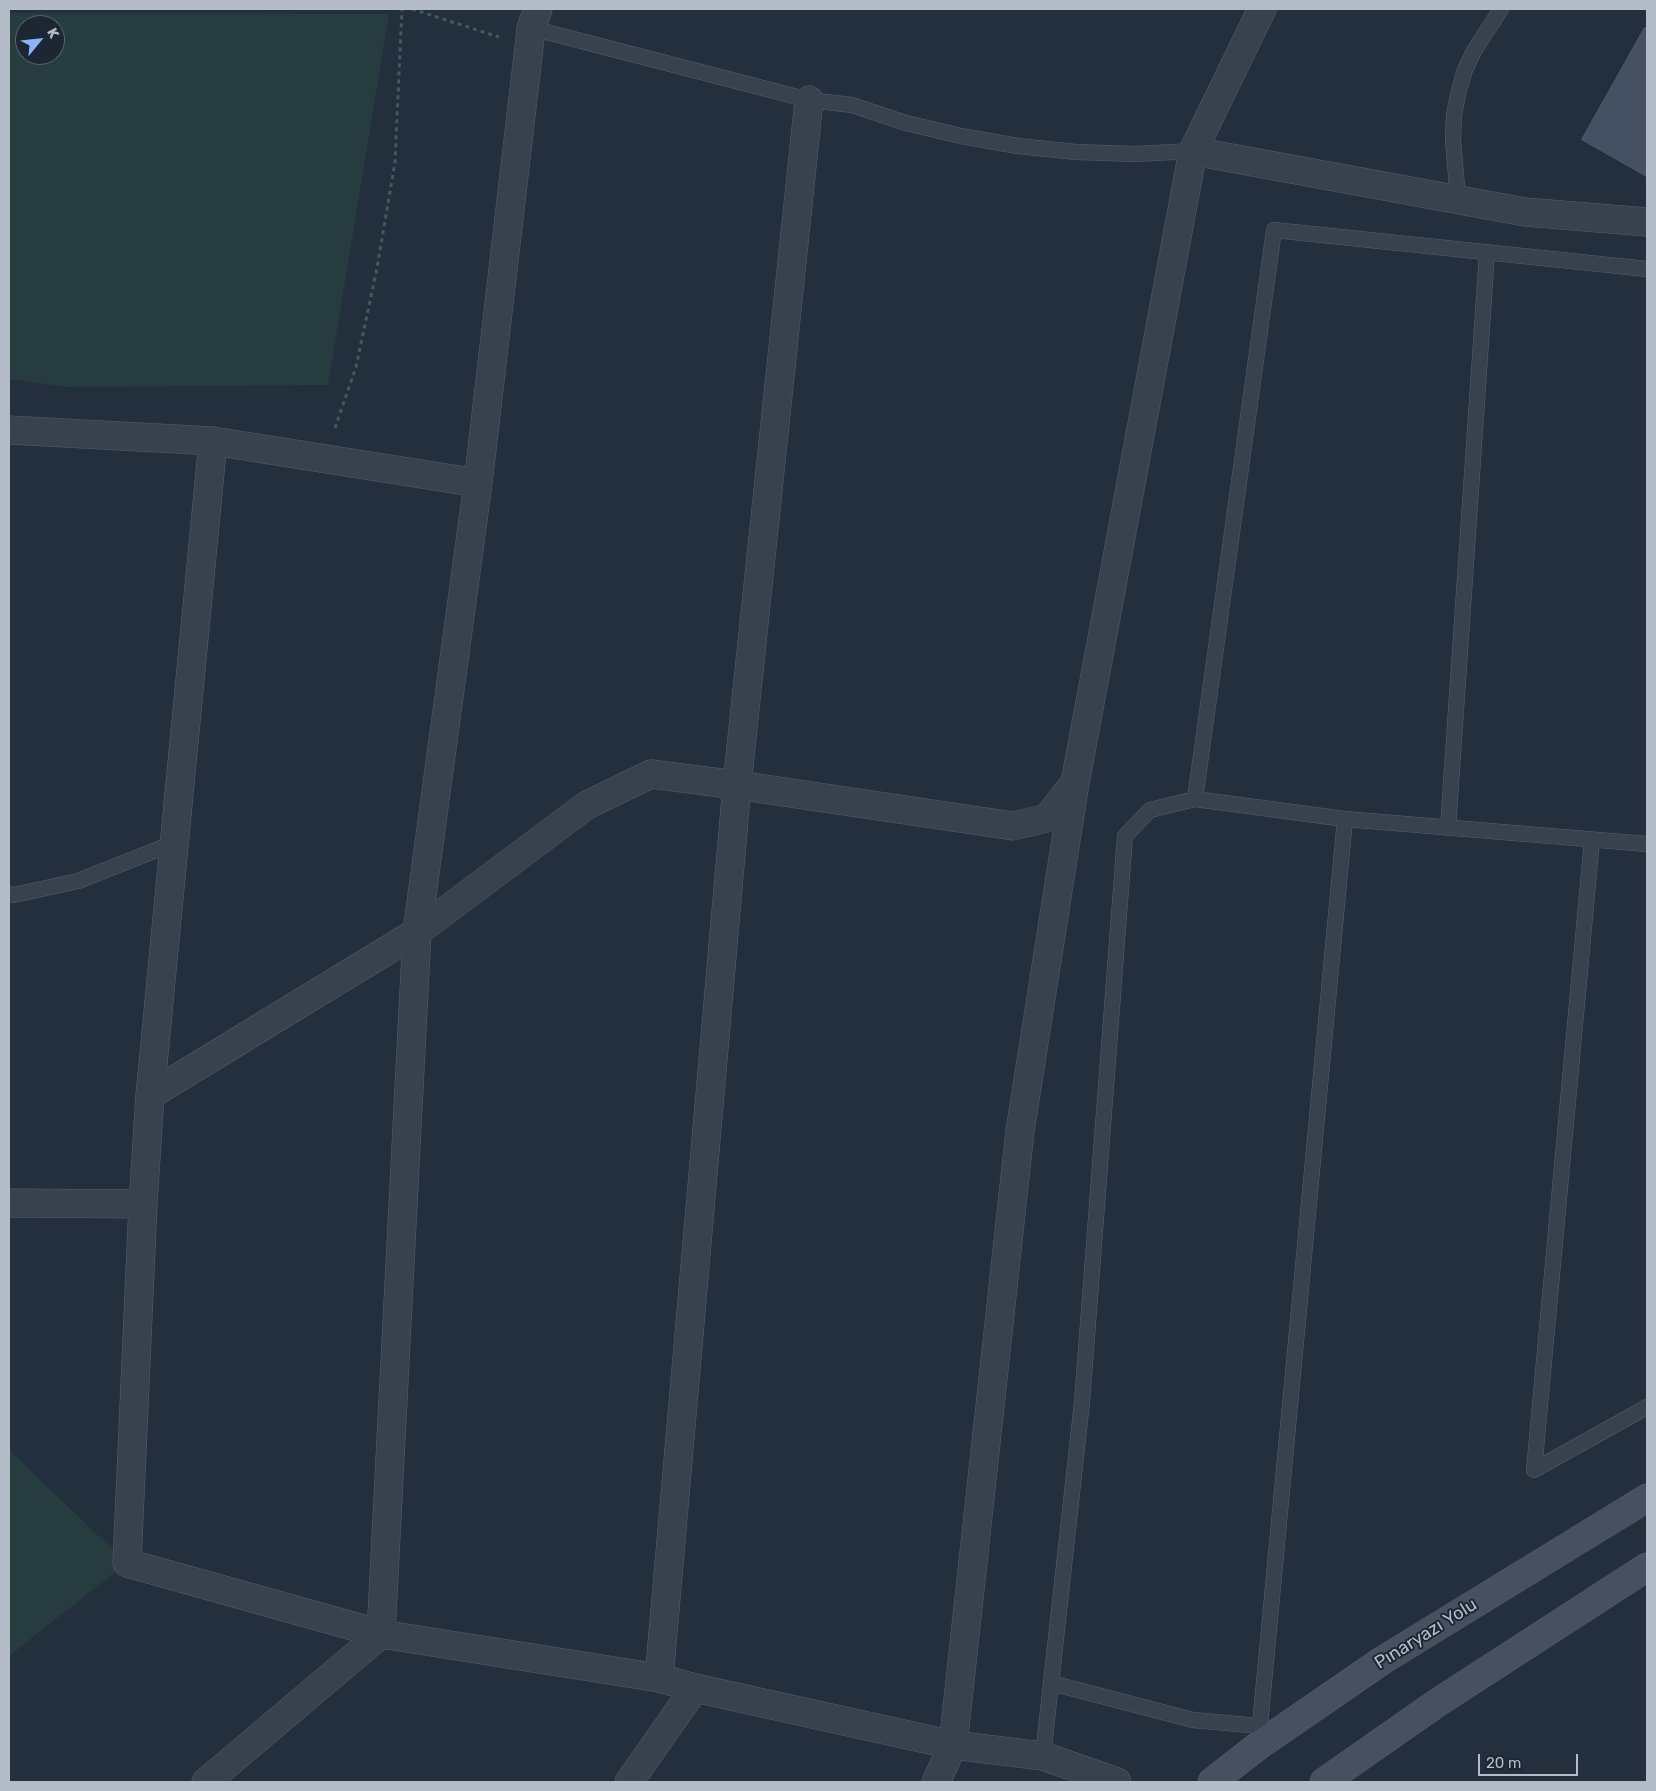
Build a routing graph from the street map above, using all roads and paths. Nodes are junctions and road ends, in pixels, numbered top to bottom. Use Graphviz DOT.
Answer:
graph roads {
  1 [pos="402,9"];
  2 [pos="412,9"];
  3 [pos="1262,9"];
  4 [pos="1501,9"];
  5 [pos="533,28"];
  6 [pos="810,100"];
  7 [pos="1193,151"];
  8 [pos="1458,199"];
  9 [pos="1647,222"];
  10 [pos="1487,254"];
  11 [pos="1647,270"];
  12 [pos="9,430"];
  13 [pos="212,441"];
  14 [pos="325,459"];
  15 [pos="478,483"];
  16 [pos="1075,783"];
  17 [pos="737,785"];
  18 [pos="1195,799"];
  19 [pos="1344,819"];
  20 [pos="1448,828"];
  21 [pos="1592,840"];
  22 [pos="174,842"];
  23 [pos="1647,844"];
  24 [pos="9,894"];
  25 [pos="417,932"];
  26 [pos="150,1094"];
  27 [pos="9,1203"];
  28 [pos="143,1204"];
  29 [pos="1647,1407"];
  30 [pos="1647,1498"];
  31 [pos="1647,1567"];
  32 [pos="381,1634"];
  33 [pos="659,1678"];
  34 [pos="1051,1683"];
  35 [pos="695,1688"];
  36 [pos="1259,1736"];
  37 [pos="953,1745"];
  38 [pos="1043,1756"];
  39 [pos="206,1782"];
  40 [pos="629,1782"];
  41 [pos="936,1782"];
  42 [pos="1117,1782"];
  43 [pos="1212,1782"];
  44 [pos="1324,1782"];
  1 -- 14 [label="path"];
  2 -- 5 [label="path"];
  3 -- 7 [label="street"];
  4 -- 8 [label="lane"];
  5 -- 6 [label="lane"];
  5 -- 15 [label="street"];
  6 -- 7 [label="lane"];
  6 -- 17 [label="street"];
  7 -- 8 [label="street"];
  7 -- 16 [label="street"];
  8 -- 9 [label="street"];
  10 -- 11 [label="lane"];
  10 -- 18 [label="lane"];
  10 -- 20 [label="lane"];
  12 -- 13 [label="street"];
  13 -- 14 [label="street"];
  13 -- 22 [label="street"];
  14 -- 15 [label="street"];
  15 -- 25 [label="street"];
  16 -- 17 [label="street"];
  16 -- 37 [label="street"];
  17 -- 25 [label="street"];
  17 -- 33 [label="street"];
  18 -- 19 [label="lane"];
  18 -- 34 [label="lane"];
  19 -- 20 [label="lane"];
  19 -- 36 [label="lane"];
  20 -- 21 [label="lane"];
  21 -- 23 [label="lane"];
  21 -- 29 [label="lane"];
  22 -- 24 [label="lane"];
  22 -- 26 [label="street"];
  25 -- 26 [label="street"];
  25 -- 32 [label="street"];
  26 -- 28 [label="street"];
  27 -- 28 [label="street"];
  28 -- 32 [label="street"];
  30 -- 36 [label="street, Pınaryazı Yolu"];
  31 -- 44 [label="street"];
  32 -- 33 [label="street"];
  32 -- 39 [label="street"];
  33 -- 35 [label="street"];
  34 -- 36 [label="lane"];
  34 -- 38 [label="lane"];
  35 -- 37 [label="street"];
  35 -- 40 [label="street"];
  36 -- 43 [label="street, Pınaryazı Yolu"];
  37 -- 38 [label="street"];
  37 -- 41 [label="street"];
  38 -- 42 [label="street"];
}
